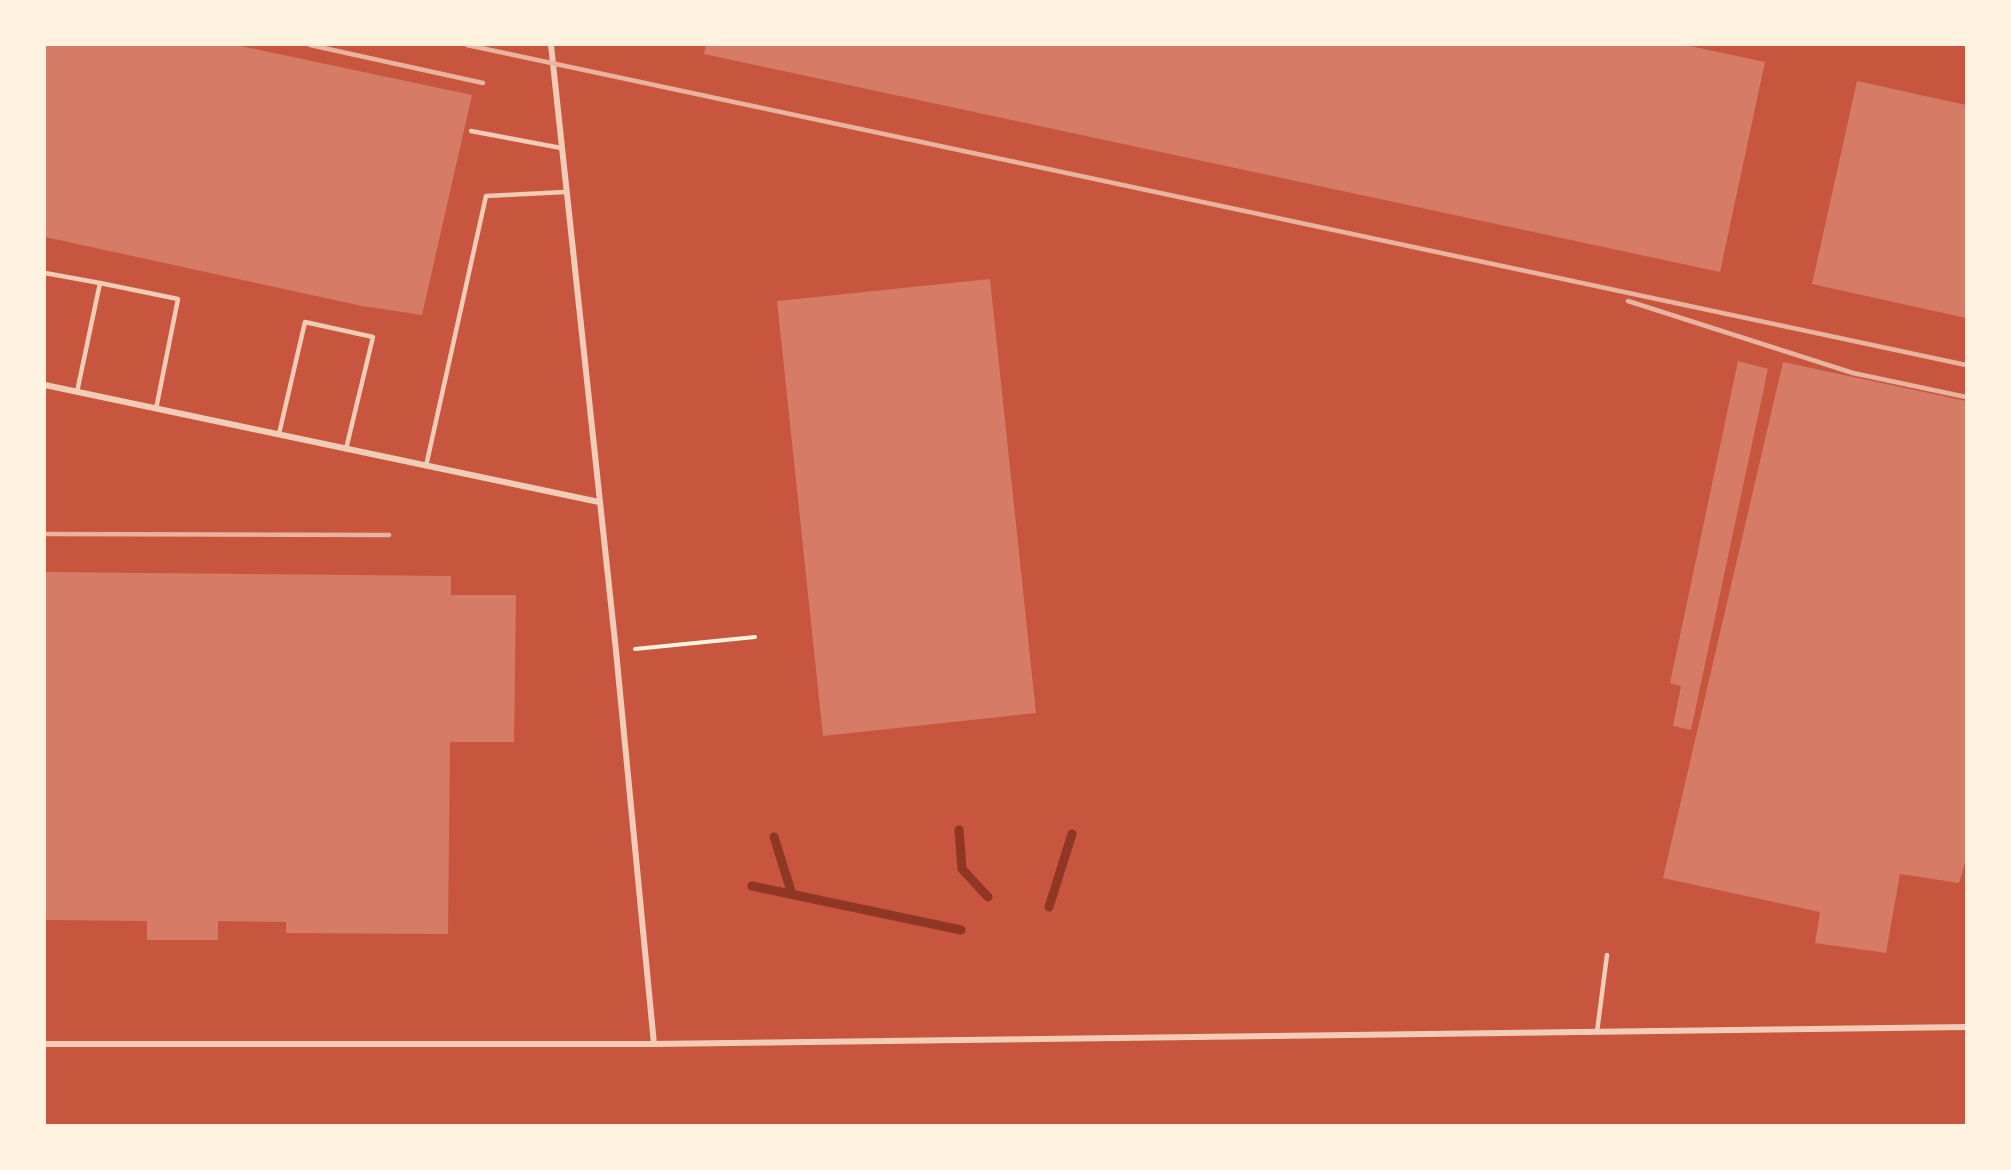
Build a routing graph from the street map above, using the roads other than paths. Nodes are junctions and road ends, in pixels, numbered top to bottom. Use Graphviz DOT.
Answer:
graph roads {
  1 [pos="550,45"];
  2 [pos="471,131"];
  3 [pos="561,148"];
  4 [pos="565,192"];
  5 [pos="45,273"];
  6 [pos="99,283"];
  7 [pos="45,385"];
  8 [pos="77,392"];
  9 [pos="156,409"];
  10 [pos="279,434"];
  11 [pos="346,451"];
  12 [pos="426,466"];
  13 [pos="599,502"];
  14 [pos="1607,956"];
  15 [pos="1966,1027"];
  16 [pos="1597,1032"];
  17 [pos="45,1044"];
  18 [pos="654,1044"];
  1 -- 3 [label="street"];
  2 -- 3 [label="lane"];
  3 -- 4 [label="street"];
  4 -- 12 [label="lane"];
  4 -- 13 [label="street"];
  5 -- 6 [label="lane"];
  6 -- 8 [label="lane"];
  6 -- 9 [label="lane"];
  7 -- 8 [label="street"];
  8 -- 9 [label="street"];
  9 -- 10 [label="street"];
  10 -- 11 [label="street"];
  10 -- 11 [label="lane"];
  11 -- 12 [label="street"];
  12 -- 13 [label="street"];
  13 -- 18 [label="street"];
  14 -- 16 [label="lane"];
  15 -- 16 [label="street"];
  16 -- 18 [label="street"];
  17 -- 18 [label="street"];
}
